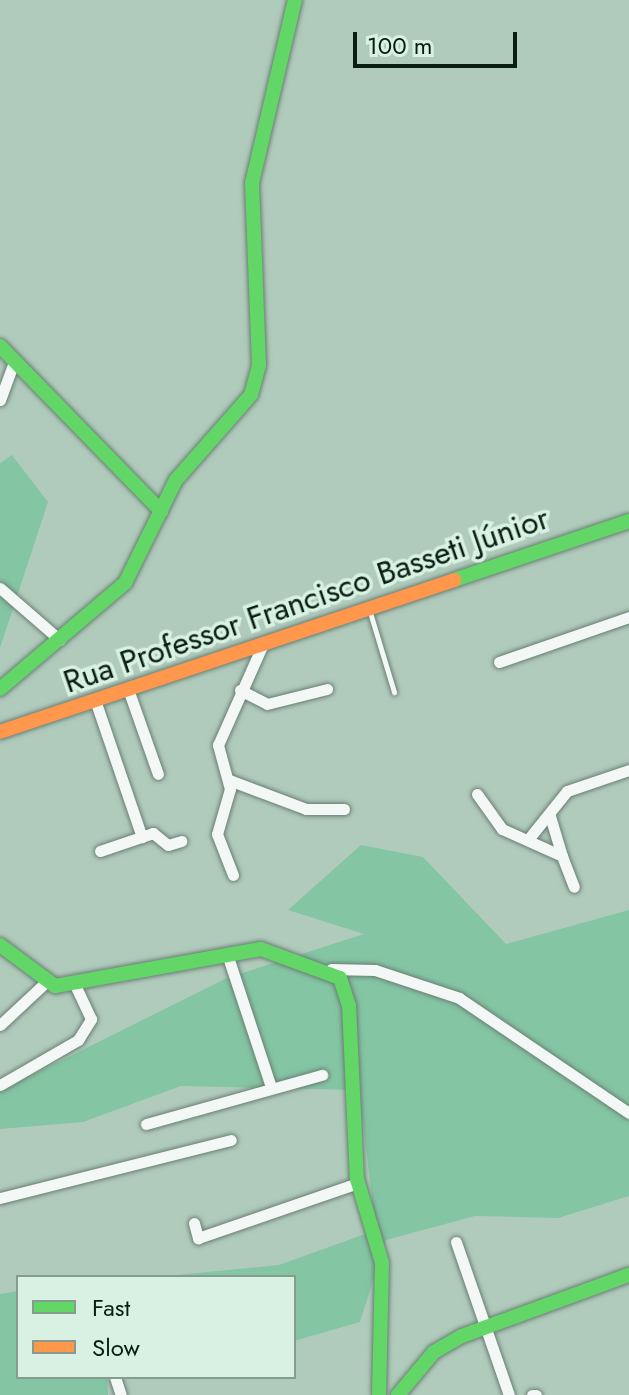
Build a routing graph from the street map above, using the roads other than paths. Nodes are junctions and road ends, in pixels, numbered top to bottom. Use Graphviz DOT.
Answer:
graph roads {
  1 [pos="295,0"];
  2 [pos="0,346"];
  3 [pos="14,362"];
  4 [pos="0,400"];
  5 [pos="161,511"];
  6 [pos="629,521"];
  7 [pos="0,588"];
  8 [pos="369,608"];
  9 [pos="629,617"];
  10 [pos="60,640"];
  11 [pos="263,644"];
  12 [pos="499,662"];
  13 [pos="0,689"];
  14 [pos="128,689"];
  15 [pos="327,689"];
  16 [pos="240,690"];
  17 [pos="394,692"];
  18 [pos="95,700"];
  19 [pos="0,732"];
  20 [pos="629,770"];
  21 [pos="158,774"];
  22 [pos="229,780"];
  23 [pos="477,794"];
  24 [pos="344,809"];
  25 [pos="550,816"];
  26 [pos="142,837"];
  27 [pos="530,837"];
  28 [pos="181,841"];
  29 [pos="100,851"];
  30 [pos="562,856"];
  31 [pos="233,875"];
  32 [pos="574,887"];
  33 [pos="0,945"];
  34 [pos="227,954"];
  35 [pos="331,969"];
  36 [pos="44,984"];
  37 [pos="75,984"];
  38 [pos="0,1025"];
  39 [pos="322,1075"];
  40 [pos="0,1085"];
  41 [pos="271,1087"];
  42 [pos="629,1113"];
  43 [pos="146,1124"];
  44 [pos="231,1140"];
  45 [pos="358,1183"];
  46 [pos="0,1198"];
  47 [pos="194,1223"];
  48 [pos="456,1242"];
  49 [pos="629,1275"];
  50 [pos="482,1329"];
  51 [pos="378,1395"];
  52 [pos="398,1395"];
  53 [pos="509,1395"];
  1 -- 5 [label="main road"];
  2 -- 3 [label="main road"];
  3 -- 4 [label="street"];
  3 -- 5 [label="main road"];
  5 -- 10 [label="main road"];
  6 -- 8 [label="main road, Rua Professor Francisco Basseti Júnior"];
  7 -- 10 [label="street"];
  8 -- 11 [label="main road, Rua Professor Francisco Basseti Júnior"];
  8 -- 17 [label="lane"];
  9 -- 12 [label="street"];
  10 -- 13 [label="main road"];
  11 -- 14 [label="main road, Rua Professor Francisco Basseti Júnior"];
  11 -- 16 [label="street"];
  14 -- 18 [label="main road, Rua Professor Francisco Basseti Júnior"];
  14 -- 21 [label="street"];
  15 -- 16 [label="street"];
  16 -- 22 [label="street"];
  18 -- 19 [label="main road, Rua Professor Francisco Basseti Júnior"];
  18 -- 26 [label="street"];
  20 -- 25 [label="street"];
  22 -- 24 [label="street"];
  22 -- 31 [label="street"];
  23 -- 27 [label="street"];
  25 -- 27 [label="street"];
  25 -- 30 [label="street"];
  26 -- 28 [label="street"];
  26 -- 29 [label="street"];
  27 -- 30 [label="street"];
  30 -- 32 [label="street"];
  33 -- 36 [label="main road"];
  34 -- 35 [label="main road"];
  34 -- 37 [label="main road"];
  34 -- 41 [label="street"];
  35 -- 42 [label="street"];
  35 -- 45 [label="main road"];
  36 -- 37 [label="main road"];
  36 -- 38 [label="street"];
  37 -- 40 [label="street"];
  39 -- 41 [label="street"];
  41 -- 43 [label="street"];
  44 -- 46 [label="street"];
  45 -- 47 [label="street"];
  45 -- 51 [label="main road"];
  48 -- 50 [label="street"];
  49 -- 50 [label="main road"];
  50 -- 52 [label="main road"];
  50 -- 53 [label="street"];
}
